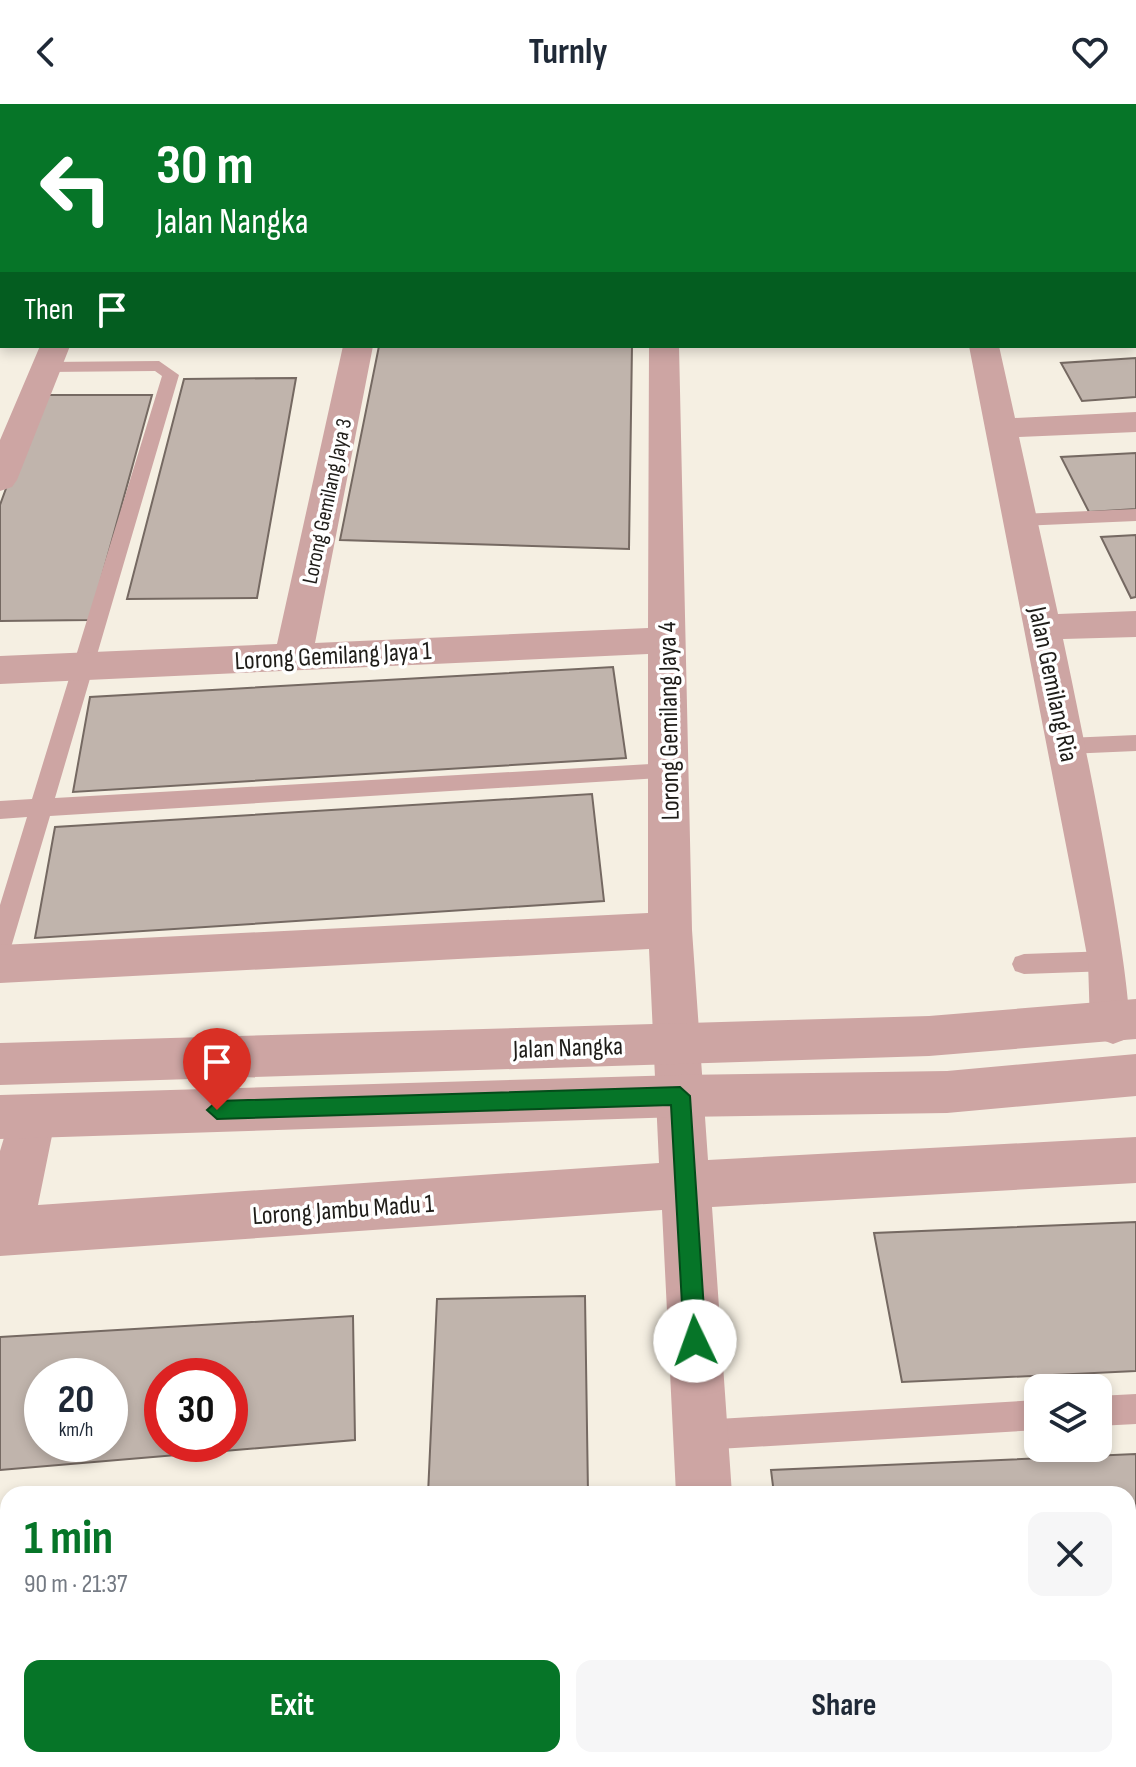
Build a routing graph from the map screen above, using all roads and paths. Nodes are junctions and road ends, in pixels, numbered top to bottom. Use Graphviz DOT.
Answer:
graph roads {
  1 [pos="358,348"];
  2 [pos="664,348"];
  3 [pos="984,348"];
  4 [pos="51,356"];
  5 [pos="1136,422"];
  6 [pos="1001,428"];
  7 [pos="0,480"];
  8 [pos="1136,515"];
  9 [pos="1020,520"];
  10 [pos="1136,624"];
  11 [pos="1043,627"];
  12 [pos="667,640"];
  13 [pos="293,657"];
  14 [pos="83,666"];
  15 [pos="0,670"];
  16 [pos="1136,743"];
  17 [pos="1067,746"];
  18 [pos="668,771"];
  19 [pos="39,809"];
  20 [pos="0,810"];
  21 [pos="1119,911"];
  22 [pos="670,930"];
  23 [pos="0,944"];
  24 [pos="1110,961"];
  25 [pos="0,964"];
  26 [pos="1024,964"];
  27 [pos="1124,1021"];
  28 [pos="677,1043"];
  29 [pos="0,1064"];
  30 [pos="1136,1075"];
  31 [pos="680,1096"];
  32 [pos="16,1116"];
  33 [pos="1136,1160"];
  34 [pos="685,1185"];
  35 [pos="3,1232"];
  36 [pos="1136,1409"];
  37 [pos="1112,1410"];
  38 [pos="1024,1416"];
  39 [pos="701,1435"];
  40 [pos="704,1486"];
  1 -- 13 [label="street, Lorong Gemilang Jaya 3"];
  2 -- 12 [label="street, Lorong Gemilang Jaya 4"];
  3 -- 6 [label="street, Jalan Gemilang Ria"];
  4 -- 7 [label="street"];
  4 -- 14 [label="lane"];
  5 -- 6 [label="street"];
  6 -- 9 [label="street, Jalan Gemilang Ria"];
  8 -- 9 [label="lane"];
  9 -- 11 [label="street, Jalan Gemilang Ria"];
  10 -- 11 [label="street"];
  11 -- 17 [label="street, Jalan Gemilang Ria"];
  12 -- 13 [label="street, Lorong Gemilang Jaya 1"];
  12 -- 18 [label="street, Lorong Gemilang Jaya 4"];
  13 -- 14 [label="street, Lorong Gemilang Jaya 1"];
  14 -- 15 [label="street, Lorong Gemilang Jaya 1"];
  14 -- 19 [label="lane"];
  16 -- 17 [label="lane"];
  17 -- 21 [label="street, Jalan Gemilang Ria"];
  18 -- 19 [label="lane"];
  18 -- 22 [label="street, Lorong Gemilang Jaya 4"];
  19 -- 20 [label="lane"];
  19 -- 23 [label="lane"];
  21 -- 24 [label="street, Jalan Gemilang Ria"];
  22 -- 25 [label="street"];
  22 -- 28 [label="street, Lorong Gemilang Jaya 4"];
  24 -- 26 [label="lane"];
  24 -- 27 [label="street, Jalan Gemilang Ria"];
  27 -- 28 [label="street, Jalan Nangka"];
  28 -- 29 [label="street, Jalan Nangka"];
  28 -- 31 [label="street, Lorong Gemilang Jaya 4"];
  30 -- 31 [label="street, Jalan Nangka"];
  31 -- 32 [label="street, Jalan Nangka"];
  31 -- 34 [label="street, Lorong Gemilang Jaya 4"];
  32 -- 35 [label="street"];
  33 -- 34 [label="street, Lorong Jambu Madu 1"];
  34 -- 35 [label="street, Lorong Jambu Madu 1"];
  34 -- 39 [label="street, Lorong Gemilang Jaya 4"];
  36 -- 37 [label="lane"];
  38 -- 39 [label="lane"];
  39 -- 40 [label="street, Lorong Gemilang Jaya 4"];
}
